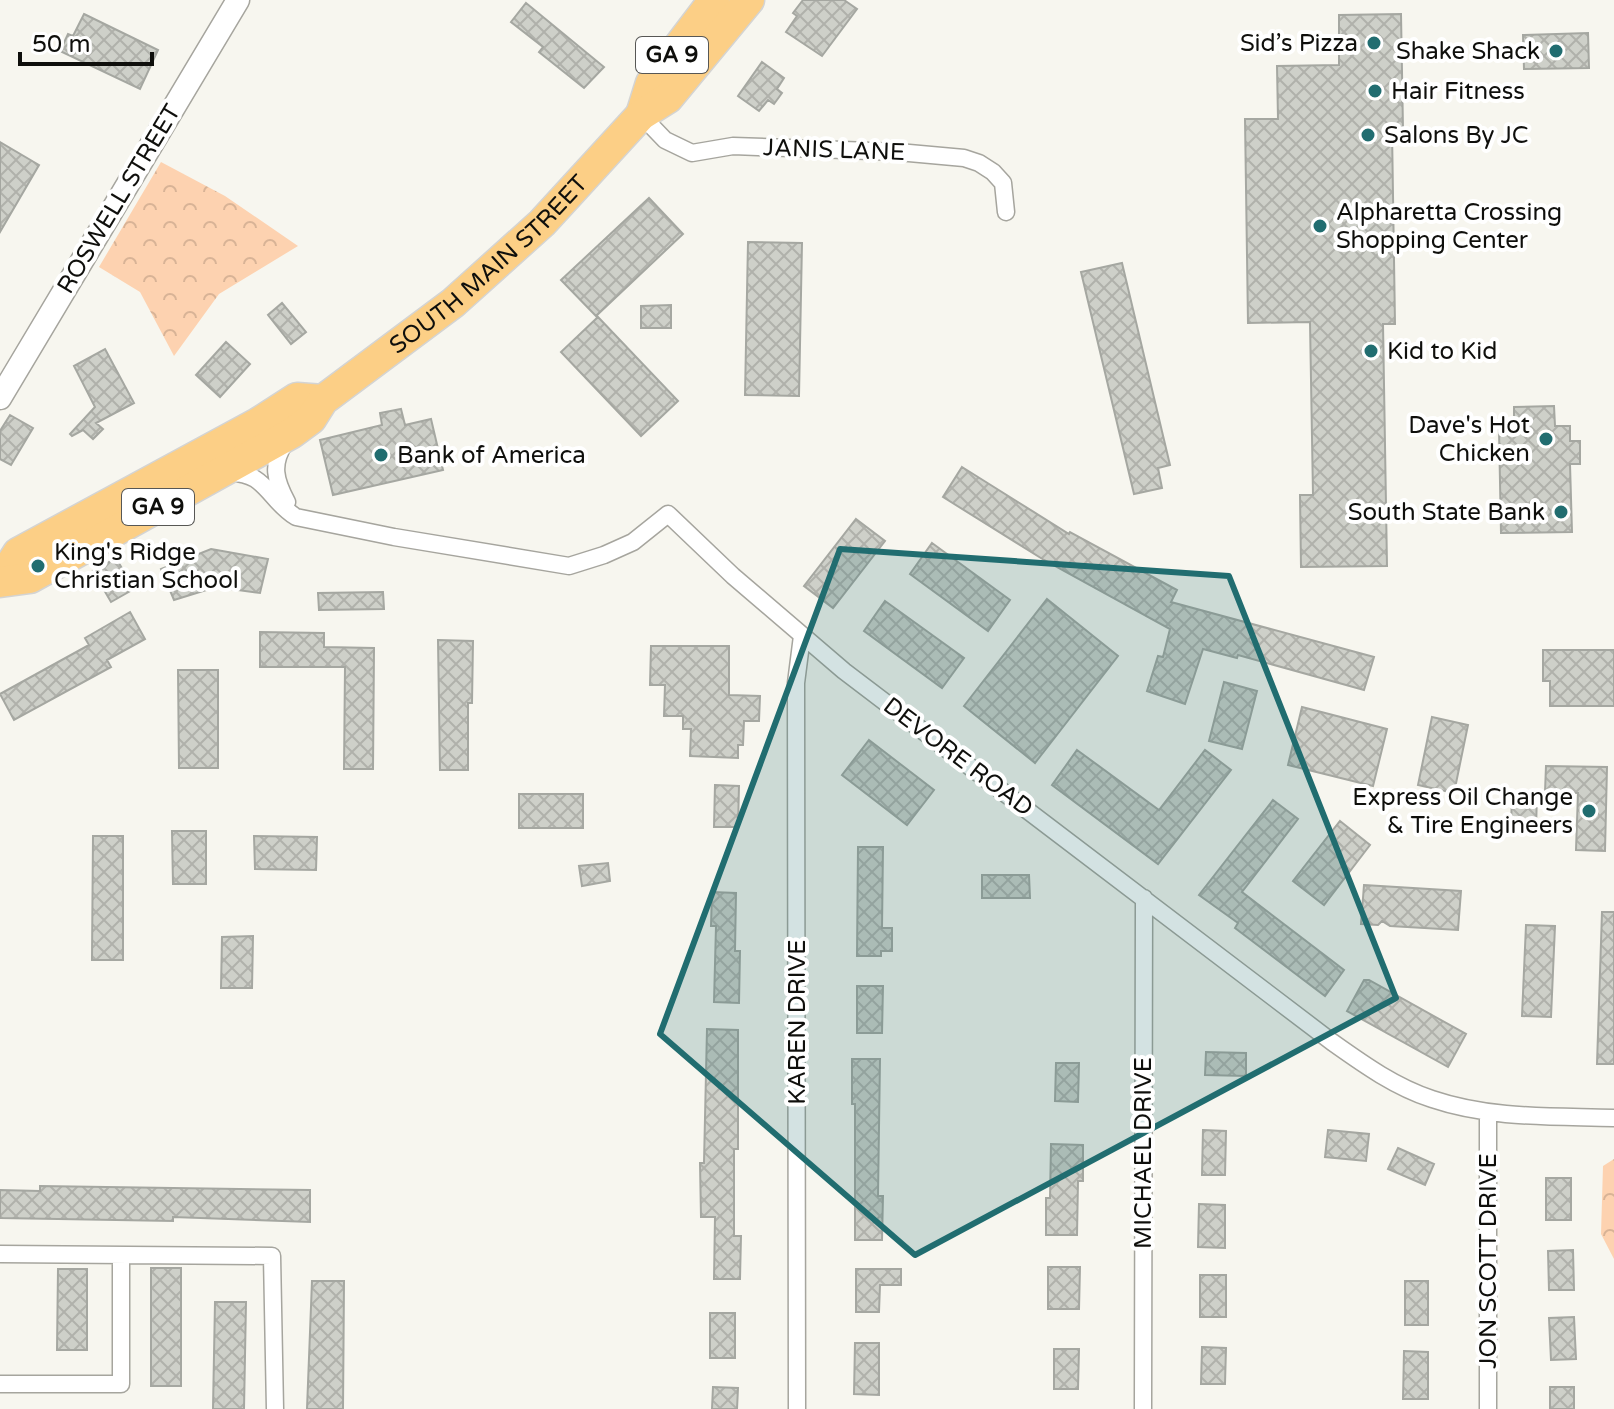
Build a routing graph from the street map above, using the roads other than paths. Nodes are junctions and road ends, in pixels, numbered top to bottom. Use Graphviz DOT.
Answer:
graph roads {
  1 [pos="238,0"];
  2 [pos="714,0"];
  3 [pos="749,0"];
  4 [pos="641,115"];
  5 [pos="1006,212"];
  6 [pos="0,398"];
  7 [pos="323,400"];
  8 [pos="292,433"];
  9 [pos="219,474"];
  10 [pos="296,517"];
  11 [pos="0,581"];
  12 [pos="802,636"];
  13 [pos="1144,898"];
  14 [pos="1488,1113"];
  15 [pos="1614,1118"];
  16 [pos="0,1254"];
  17 [pos="121,1256"];
  18 [pos="0,1384"];
  19 [pos="275,1409"];
  20 [pos="797,1409"];
  21 [pos="1143,1409"];
  22 [pos="1488,1409"];
  1 -- 6 [label="street, ROSWELL STREET"];
  2 -- 4 [label="highway, SOUTH MAIN STREET / GA 9"];
  3 -- 4 [label="highway, SOUTH MAIN STREET / GA 9"];
  4 -- 5 [label="street, JANIS LANE"];
  4 -- 7 [label="highway, SOUTH MAIN STREET / GA 9"];
  7 -- 8 [label="highway, SOUTH MAIN STREET / GA 9"];
  7 -- 11 [label="highway, SOUTH MAIN STREET / GA 9"];
  8 -- 9 [label="highway, SOUTH MAIN STREET / GA 9"];
  8 -- 10 [label="street"];
  9 -- 10 [label="street"];
  9 -- 11 [label="highway, SOUTH MAIN STREET / GA 9"];
  10 -- 12 [label="street, DEVORE ROAD"];
  12 -- 13 [label="street, DEVORE ROAD"];
  12 -- 20 [label="street, KAREN DRIVE"];
  13 -- 14 [label="street, DEVORE ROAD"];
  13 -- 21 [label="street, MICHAEL DRIVE"];
  14 -- 15 [label="street, DEVORE ROAD"];
  14 -- 22 [label="street, JON SCOTT DRIVE"];
  16 -- 17 [label="street"];
  17 -- 18 [label="street"];
  17 -- 19 [label="street"];
}
